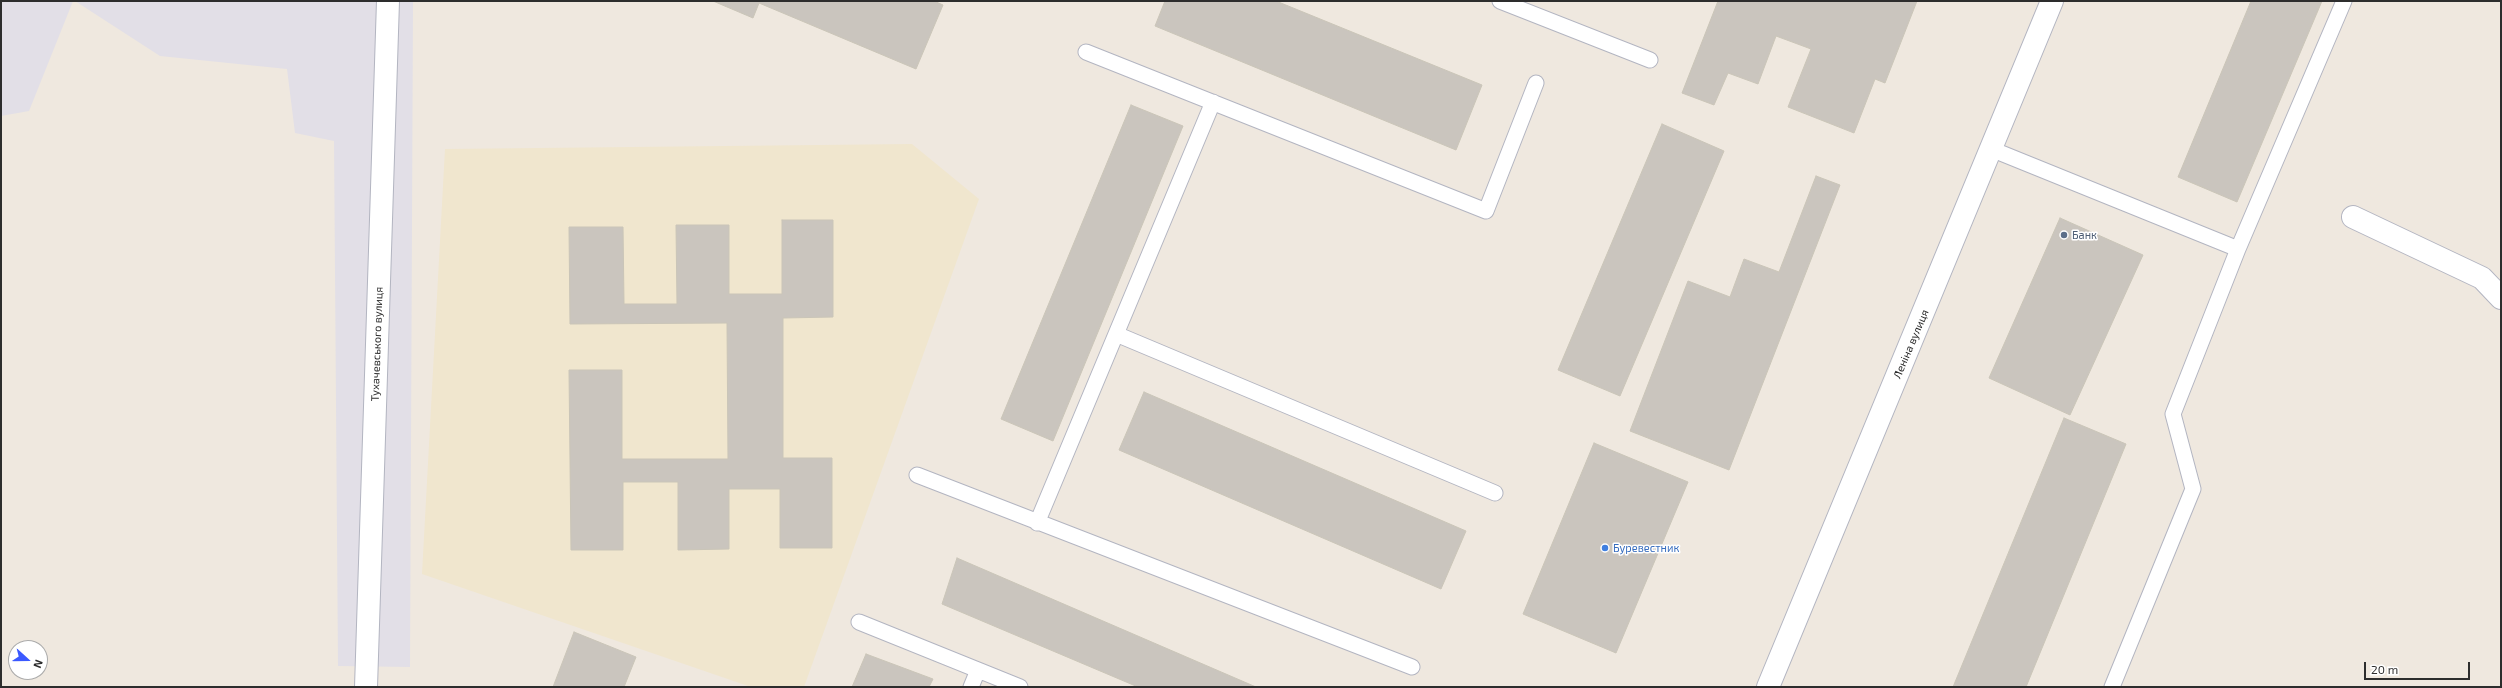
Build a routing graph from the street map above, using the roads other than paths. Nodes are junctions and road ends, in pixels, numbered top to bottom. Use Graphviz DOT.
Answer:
graph roads {
  1 [pos="388,1"];
  2 [pos="1500,1"];
  3 [pos="2052,1"];
  4 [pos="2344,1"];
  5 [pos="1086,52"];
  6 [pos="1650,60"];
  7 [pos="1536,83"];
  8 [pos="1213,102"];
  9 [pos="1991,149"];
  10 [pos="2353,217"];
  11 [pos="2238,249"];
  12 [pos="2501,298"];
  13 [pos="1116,334"];
  14 [pos="917,475"];
  15 [pos="1495,493"];
  16 [pos="1037,523"];
  17 [pos="858,622"];
  18 [pos="1412,667"];
  19 [pos="978,670"];
  20 [pos="366,687"];
  21 [pos="971,687"];
  22 [pos="1020,687"];
  23 [pos="1768,687"];
  24 [pos="2112,687"];
  1 -- 20 [label="street, Тухачевського вулиця"];
  2 -- 6 [label="lane"];
  3 -- 9 [label="street, Леніна вулиця"];
  4 -- 11 [label="lane"];
  5 -- 8 [label="lane"];
  7 -- 8 [label="lane"];
  8 -- 13 [label="lane"];
  9 -- 11 [label="lane"];
  9 -- 23 [label="street, Леніна вулиця"];
  10 -- 12 [label="street"];
  11 -- 24 [label="lane"];
  13 -- 15 [label="lane"];
  13 -- 16 [label="lane"];
  14 -- 16 [label="lane"];
  16 -- 18 [label="lane"];
  17 -- 19 [label="lane"];
  19 -- 21 [label="lane"];
  19 -- 22 [label="lane"];
}
